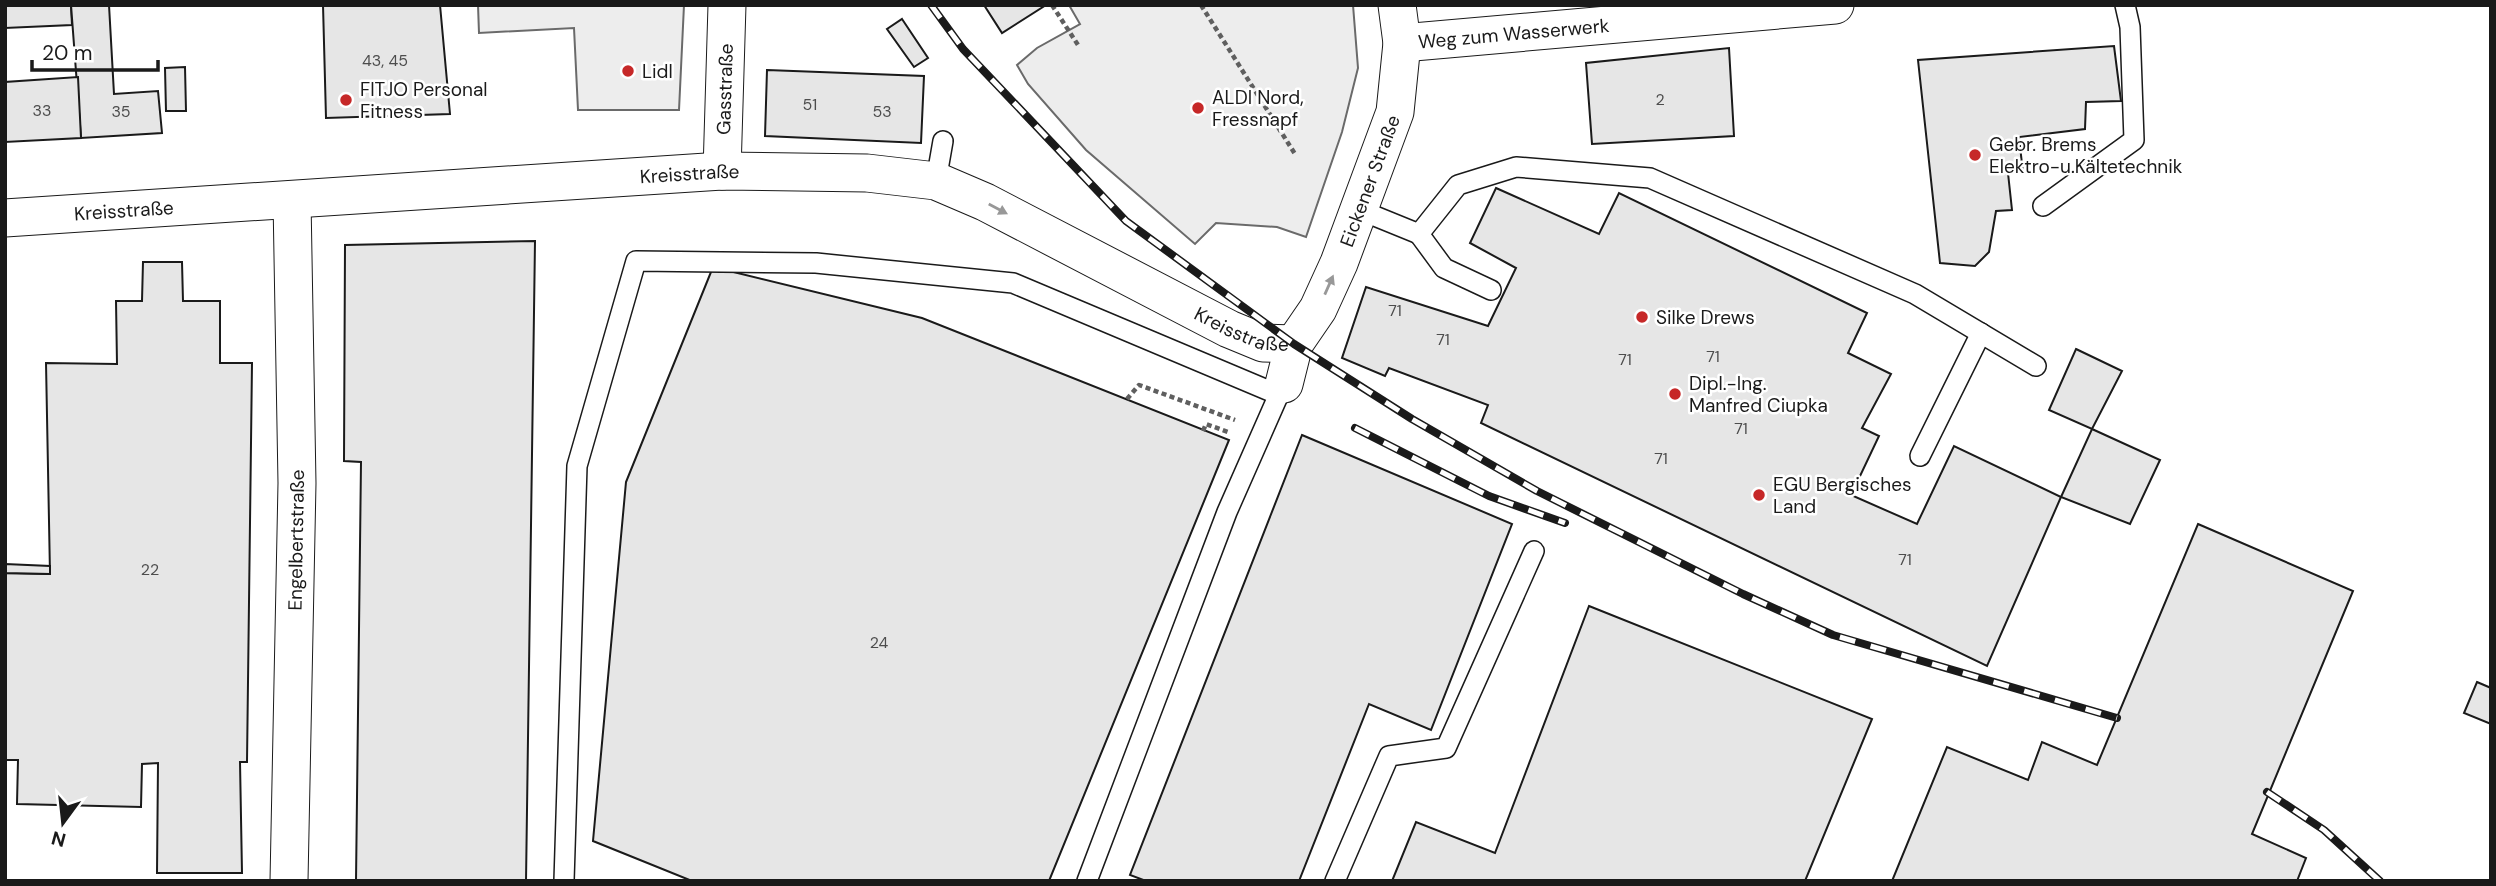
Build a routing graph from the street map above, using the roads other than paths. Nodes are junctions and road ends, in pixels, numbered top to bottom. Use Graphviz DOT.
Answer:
graph roads {
  1 [pos="727,5"];
  2 [pos="1397,5"];
  3 [pos="1835,5"];
  4 [pos="2125,5"];
  5 [pos="1402,43"];
  6 [pos="943,141"];
  7 [pos="722,171"];
  8 [pos="936,181"];
  9 [pos="292,200"];
  10 [pos="2043,206"];
  11 [pos="1360,210"];
  12 [pos="5,218"];
  13 [pos="1419,234"];
  14 [pos="1491,290"];
  15 [pos="1981,333"];
  16 [pos="1294,344"];
  17 [pos="2036,366"];
  18 [pos="1281,389"];
  19 [pos="1920,456"];
  20 [pos="1534,551"];
  21 [pos="289,881"];
  22 [pos="564,881"];
  23 [pos="1087,881"];
  24 [pos="1335,881"];
  1 -- 7 [label="street, Gasstraße"];
  2 -- 5 [label="street, Eickener Straße"];
  3 -- 5 [label="street, Weg zum Wasserwerk"];
  4 -- 10 [label="lane"];
  5 -- 11 [label="street, Eickener Straße"];
  6 -- 8 [label="lane"];
  7 -- 8 [label="street, Kreisstraße"];
  7 -- 9 [label="street, Kreisstraße"];
  8 -- 16 [label="street, Kreisstraße, one-way"];
  9 -- 12 [label="street, Kreisstraße"];
  9 -- 21 [label="street, Engelbertstraße"];
  11 -- 13 [label="lane"];
  16 -- 11 [label="street, Eickener Straße, one-way"];
  13 -- 14 [label="lane"];
  13 -- 15 [label="lane"];
  15 -- 17 [label="lane"];
  15 -- 19 [label="lane"];
  16 -- 18 [label="street, Kreisstraße"];
  18 -- 22 [label="lane"];
  18 -- 23 [label="lane"];
  20 -- 24 [label="lane"];
}
